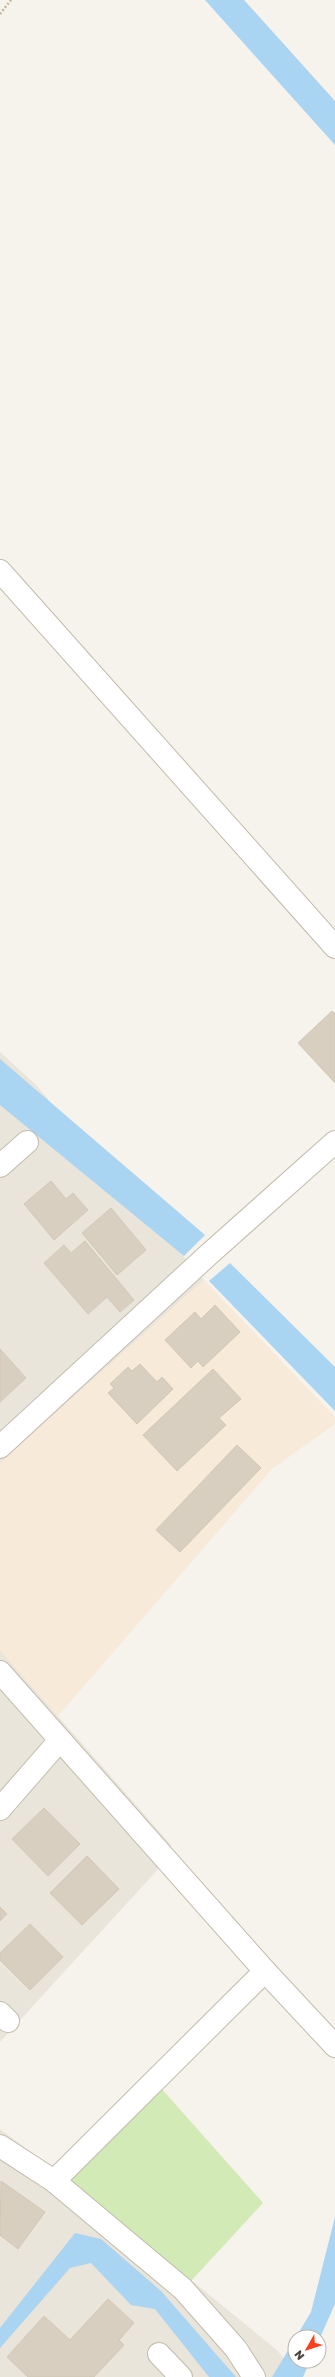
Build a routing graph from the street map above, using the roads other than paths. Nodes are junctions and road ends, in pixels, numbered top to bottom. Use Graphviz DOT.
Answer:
graph roads {
  1 [pos="0,571"];
  2 [pos="335,947"];
  3 [pos="27,1142"];
  4 [pos="335,1142"];
  5 [pos="0,1166"];
  6 [pos="0,1447"];
  7 [pos="0,1672"];
  8 [pos="60,1740"];
  9 [pos="0,1809"];
  10 [pos="265,1971"];
  11 [pos="335,2046"];
  12 [pos="0,2146"];
  13 [pos="54,2181"];
  14 [pos="159,2354"];
  15 [pos="181,2377"];
  16 [pos="254,2377"];
  1 -- 2 [label="street"];
  3 -- 5 [label="street"];
  4 -- 6 [label="street"];
  7 -- 8 [label="street"];
  8 -- 9 [label="street"];
  8 -- 10 [label="street"];
  10 -- 11 [label="street"];
  10 -- 13 [label="street"];
  12 -- 13 [label="street"];
  13 -- 16 [label="street"];
  14 -- 15 [label="street"];
}
